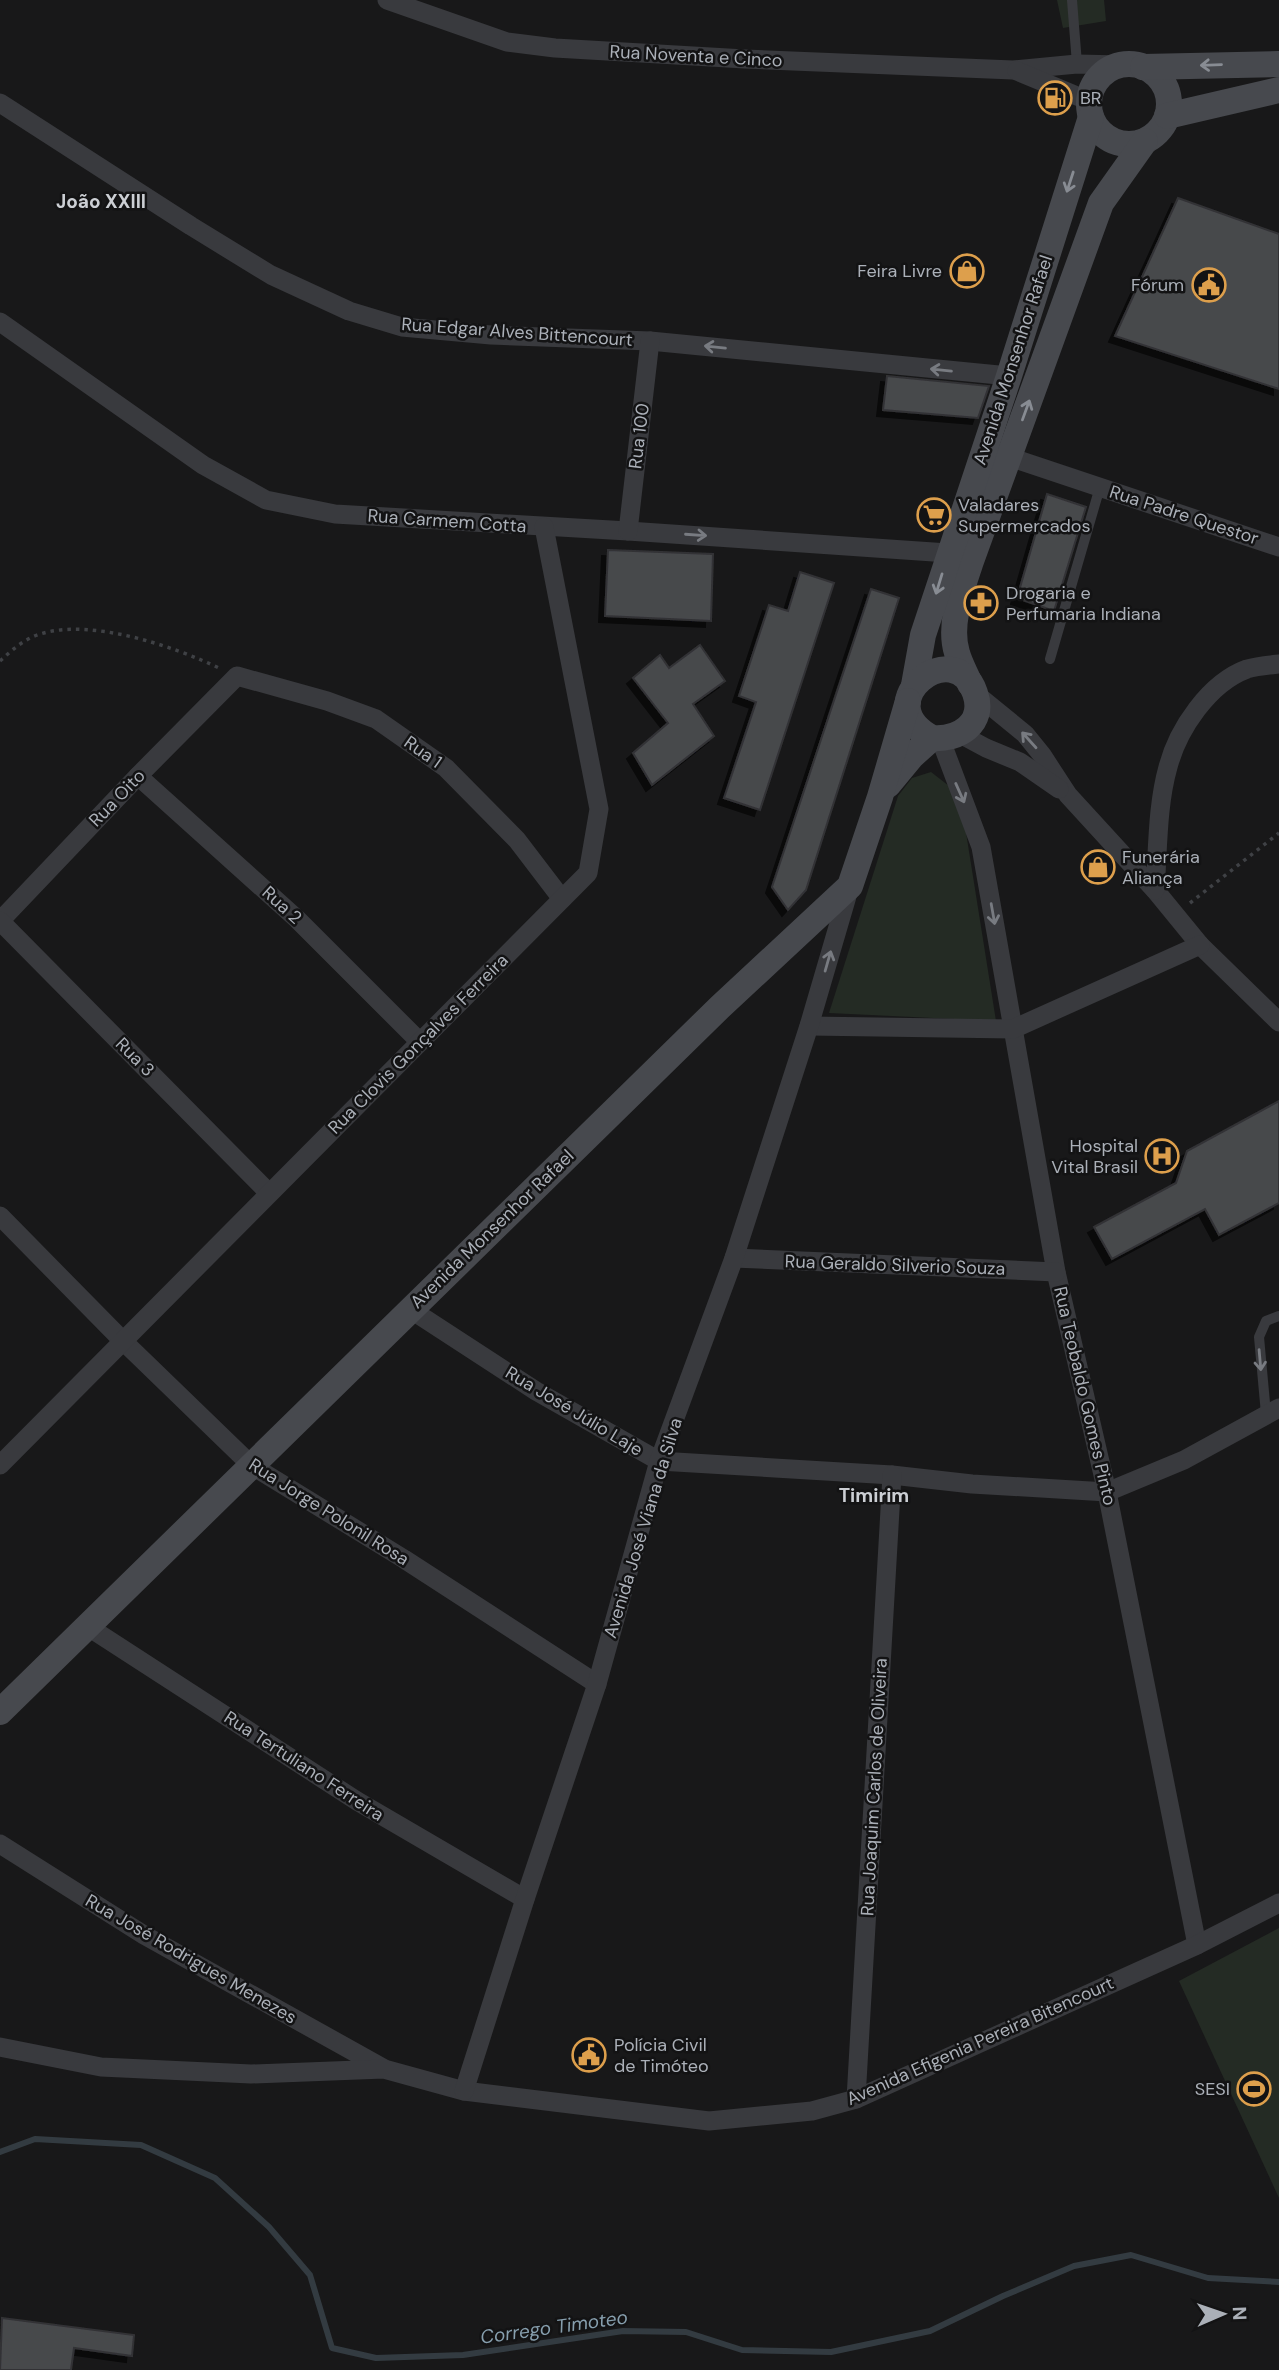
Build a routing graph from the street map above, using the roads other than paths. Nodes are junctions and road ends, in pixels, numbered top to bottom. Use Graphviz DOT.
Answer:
graph roads {
  1 [pos="387,0"];
  2 [pos="1072,0"];
  3 [pos="1077,64"];
  4 [pos="1279,64"];
  5 [pos="1133,66"];
  6 [pos="1013,69"];
  7 [pos="1279,90"];
  8 [pos="0,103"];
  9 [pos="1090,109"];
  10 [pos="1167,116"];
  11 [pos="1145,141"];
  12 [pos="0,322"];
  13 [pos="650,341"];
  14 [pos="1009,376"];
  15 [pos="1009,457"];
  16 [pos="1100,487"];
  17 [pos="544,527"];
  18 [pos="628,531"];
  19 [pos="1279,547"];
  20 [pos="948,553"];
  21 [pos="1050,659"];
  22 [pos="1278,665"];
  23 [pos="237,676"];
  24 [pos="973,689"];
  25 [pos="911,693"];
  26 [pos="944,737"];
  27 [pos="138,776"];
  28 [pos="1068,795"];
  29 [pos="880,797"];
  30 [pos="850,886"];
  31 [pos="1154,890"];
  32 [pos="562,899"];
  33 [pos="0,921"];
  34 [pos="1200,945"];
  35 [pos="1279,1023"];
  36 [pos="809,1026"];
  37 [pos="1013,1030"];
  38 [pos="420,1042"];
  39 [pos="269,1193"];
  40 [pos="0,1216"];
  41 [pos="734,1258"];
  42 [pos="1056,1272"];
  43 [pos="410,1309"];
  44 [pos="1279,1316"];
  45 [pos="123,1341"];
  46 [pos="1273,1411"];
  47 [pos="659,1461"];
  48 [pos="0,1465"];
  49 [pos="251,1465"];
  50 [pos="892,1475"];
  51 [pos="1107,1492"];
  52 [pos="87,1626"];
  53 [pos="597,1684"];
  54 [pos="0,1712"];
  55 [pos="0,1844"];
  56 [pos="525,1899"];
  57 [pos="1279,1903"];
  58 [pos="1197,1945"];
  59 [pos="0,2047"];
  60 [pos="384,2069"];
  61 [pos="464,2091"];
  62 [pos="856,2099"];
  1 -- 6 [label="street, Rua Noventa e Cinco"];
  2 -- 3 [label="lane"];
  3 -- 5 [label="street"];
  3 -- 6 [label="street"];
  4 -- 5 [label="main road, one-way"];
  5 -- 9 [label="main road"];
  5 -- 10 [label="main road"];
  6 -- 9 [label="street"];
  7 -- 10 [label="main road"];
  8 -- 13 [label="street, Rua Edgar Alves Bittencourt"];
  9 -- 11 [label="main road"];
  9 -- 14 [label="main road, Avenida Monsenhor Rafael, one-way"];
  10 -- 11 [label="main road"];
  15 -- 11 [label="main road, Avenida Monsenhor Rafael, one-way"];
  12 -- 17 [label="street, Rua Carmem Cotta"];
  14 -- 13 [label="street, Rua Edgar Alves Bittencourt, one-way"];
  13 -- 18 [label="street, Rua 100"];
  14 -- 20 [label="main road, Avenida Monsenhor Rafael"];
  15 -- 16 [label="street, Rua Padre Questor"];
  15 -- 24 [label="main road, Avenida Monsenhor Rafael"];
  16 -- 19 [label="street, Rua Padre Questor"];
  16 -- 21 [label="lane"];
  17 -- 18 [label="street, Rua Carmem Cotta"];
  17 -- 32 [label="street, Rua Clovis Gonçalves Ferreira"];
  18 -- 20 [label="street, Rua Carmem Cotta, one-way"];
  20 -- 25 [label="main road, Avenida Monsenhor Rafael, one-way"];
  22 -- 31 [label="street"];
  23 -- 27 [label="street, Rua Oito"];
  23 -- 32 [label="street, Rua 1"];
  24 -- 25 [label="main road"];
  24 -- 26 [label="main road"];
  28 -- 24 [label="street, one-way"];
  25 -- 26 [label="main road"];
  25 -- 29 [label="main road, Avenida Monsenhor Rafael"];
  26 -- 28 [label="street"];
  26 -- 29 [label="main road"];
  26 -- 37 [label="street, Rua Teobaldo Gomes Pinto, one-way"];
  27 -- 33 [label="street, Rua Oito"];
  27 -- 38 [label="street, Rua 2"];
  28 -- 31 [label="street"];
  29 -- 30 [label="main road, Avenida Monsenhor Rafael"];
  36 -- 30 [label="street, Avenida José Viana da Silva, one-way"];
  30 -- 43 [label="main road, Avenida Monsenhor Rafael"];
  31 -- 34 [label="street"];
  32 -- 38 [label="street, Rua Clovis Gonçalves Ferreira"];
  33 -- 39 [label="street, Rua 3"];
  34 -- 35 [label="street"];
  34 -- 37 [label="street"];
  36 -- 37 [label="street"];
  36 -- 41 [label="street, Avenida José Viana da Silva"];
  37 -- 42 [label="street, Rua Teobaldo Gomes Pinto"];
  38 -- 39 [label="street, Rua Clovis Gonçalves Ferreira"];
  39 -- 45 [label="street, Rua Clovis Gonçalves Ferreira"];
  40 -- 45 [label="street, Rua Jorge Polonil Rosa"];
  41 -- 42 [label="street, Rua Geraldo Silverio Souza"];
  41 -- 47 [label="street, Avenida José Viana da Silva"];
  42 -- 51 [label="street, Rua Teobaldo Gomes Pinto"];
  43 -- 47 [label="street, Rua José Júlio Laje"];
  43 -- 49 [label="main road, Avenida Monsenhor Rafael"];
  44 -- 46 [label="lane, one-way"];
  45 -- 48 [label="street, Rua Clovis Gonçalves Ferreira"];
  45 -- 49 [label="street, Rua Jorge Polonil Rosa"];
  46 -- 51 [label="street, Rua José Júlio Laje"];
  47 -- 50 [label="street, Rua José Júlio Laje"];
  47 -- 53 [label="street, Avenida José Viana da Silva"];
  49 -- 52 [label="main road, Avenida Monsenhor Rafael"];
  49 -- 53 [label="street, Rua Jorge Polonil Rosa"];
  50 -- 51 [label="street, Rua José Júlio Laje"];
  50 -- 62 [label="street, Rua Joaquim Carlos de Oliveira"];
  51 -- 58 [label="street, Rua Teobaldo Gomes Pinto"];
  52 -- 54 [label="main road, Avenida Monsenhor Rafael"];
  52 -- 56 [label="street, Rua Tertuliano Ferreira"];
  53 -- 56 [label="street, Avenida José Viana da Silva"];
  55 -- 60 [label="street, Rua José Rodrigues Menezes"];
  56 -- 61 [label="street, Avenida José Viana da Silva"];
  57 -- 58 [label="street, Avenida Efigenia Pereira Bitencourt"];
  58 -- 62 [label="street, Avenida Efigenia Pereira Bitencourt"];
  59 -- 60 [label="street, Avenida Efigenia Pereira Bitencourt"];
  60 -- 61 [label="street, Avenida Efigenia Pereira Bitencourt"];
  61 -- 62 [label="street, Avenida Efigenia Pereira Bitencourt"];
}
